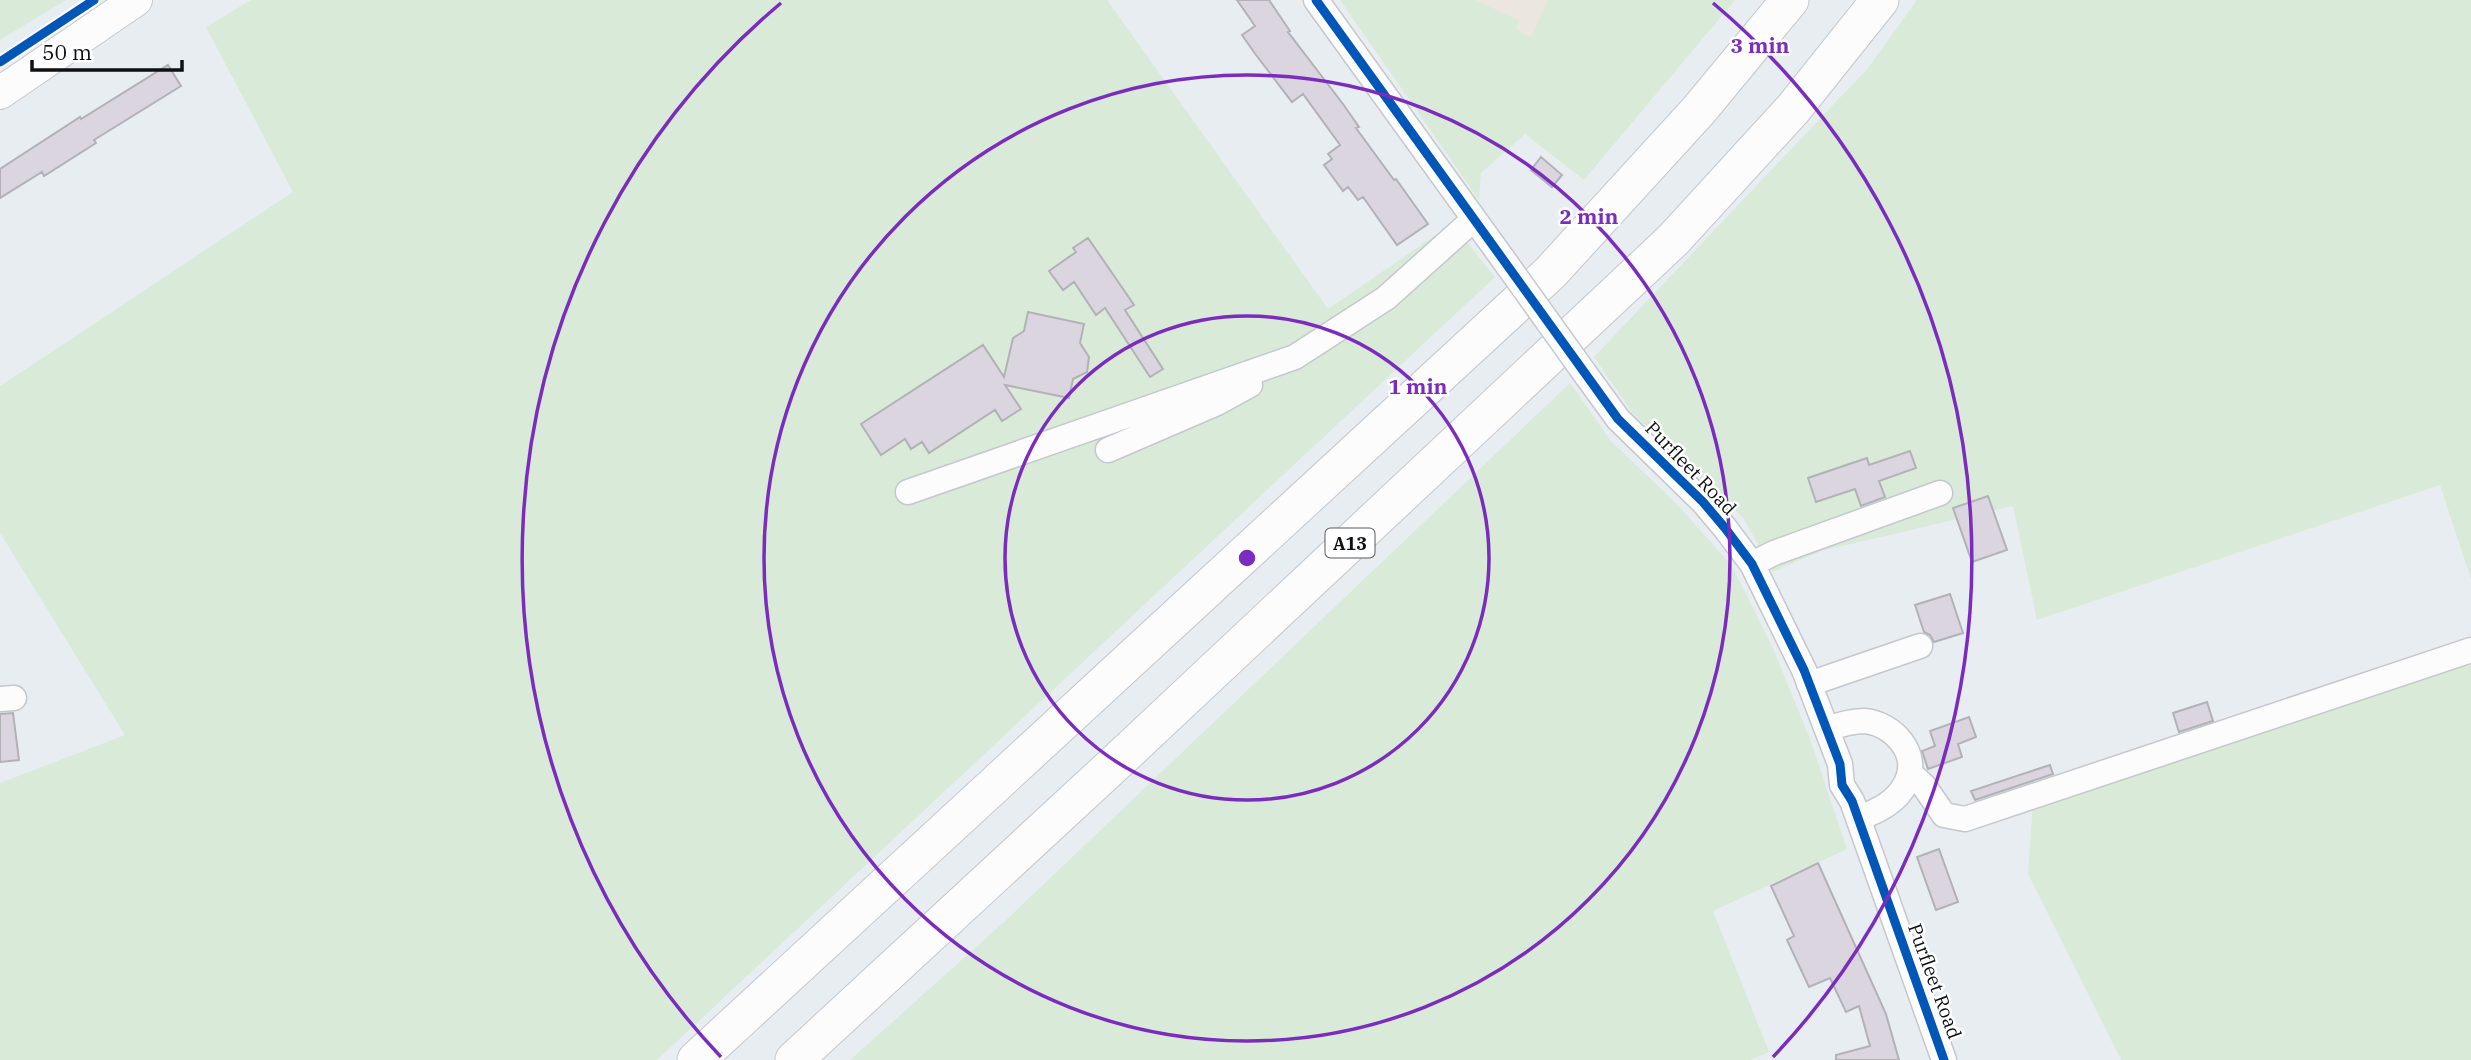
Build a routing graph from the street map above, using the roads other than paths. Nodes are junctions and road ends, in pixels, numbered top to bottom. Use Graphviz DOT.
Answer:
graph roads {
  1 [pos="136,0"];
  2 [pos="1316,0"];
  3 [pos="1790,0"];
  4 [pos="1880,0"];
  5 [pos="0,93"];
  6 [pos="1474,219"];
  7 [pos="1296,357"];
  8 [pos="1108,450"];
  9 [pos="908,492"];
  10 [pos="1940,492"];
  11 [pos="1752,564"];
  12 [pos="1920,646"];
  13 [pos="2471,650"];
  14 [pos="1809,684"];
  15 [pos="1827,729"];
  16 [pos="1910,773"];
  17 [pos="1859,818"];
  18 [pos="696,1060"];
  19 [pos="794,1060"];
  20 [pos="1944,1060"];
  1 -- 5 [label="main road"];
  2 -- 6 [label="street, Purfleet Road"];
  3 -- 18 [label="highway"];
  4 -- 19 [label="highway, A13"];
  6 -- 7 [label="street"];
  6 -- 11 [label="street, Purfleet Road, bridge"];
  7 -- 8 [label="street"];
  7 -- 9 [label="street"];
  10 -- 11 [label="street"];
  11 -- 14 [label="street, Purfleet Road"];
  12 -- 14 [label="street"];
  13 -- 16 [label="street"];
  14 -- 15 [label="street, Purfleet Road"];
  15 -- 16 [label="street"];
  15 -- 17 [label="street, Purfleet Road"];
  16 -- 17 [label="street"];
  17 -- 20 [label="street, Purfleet Road"];
}
